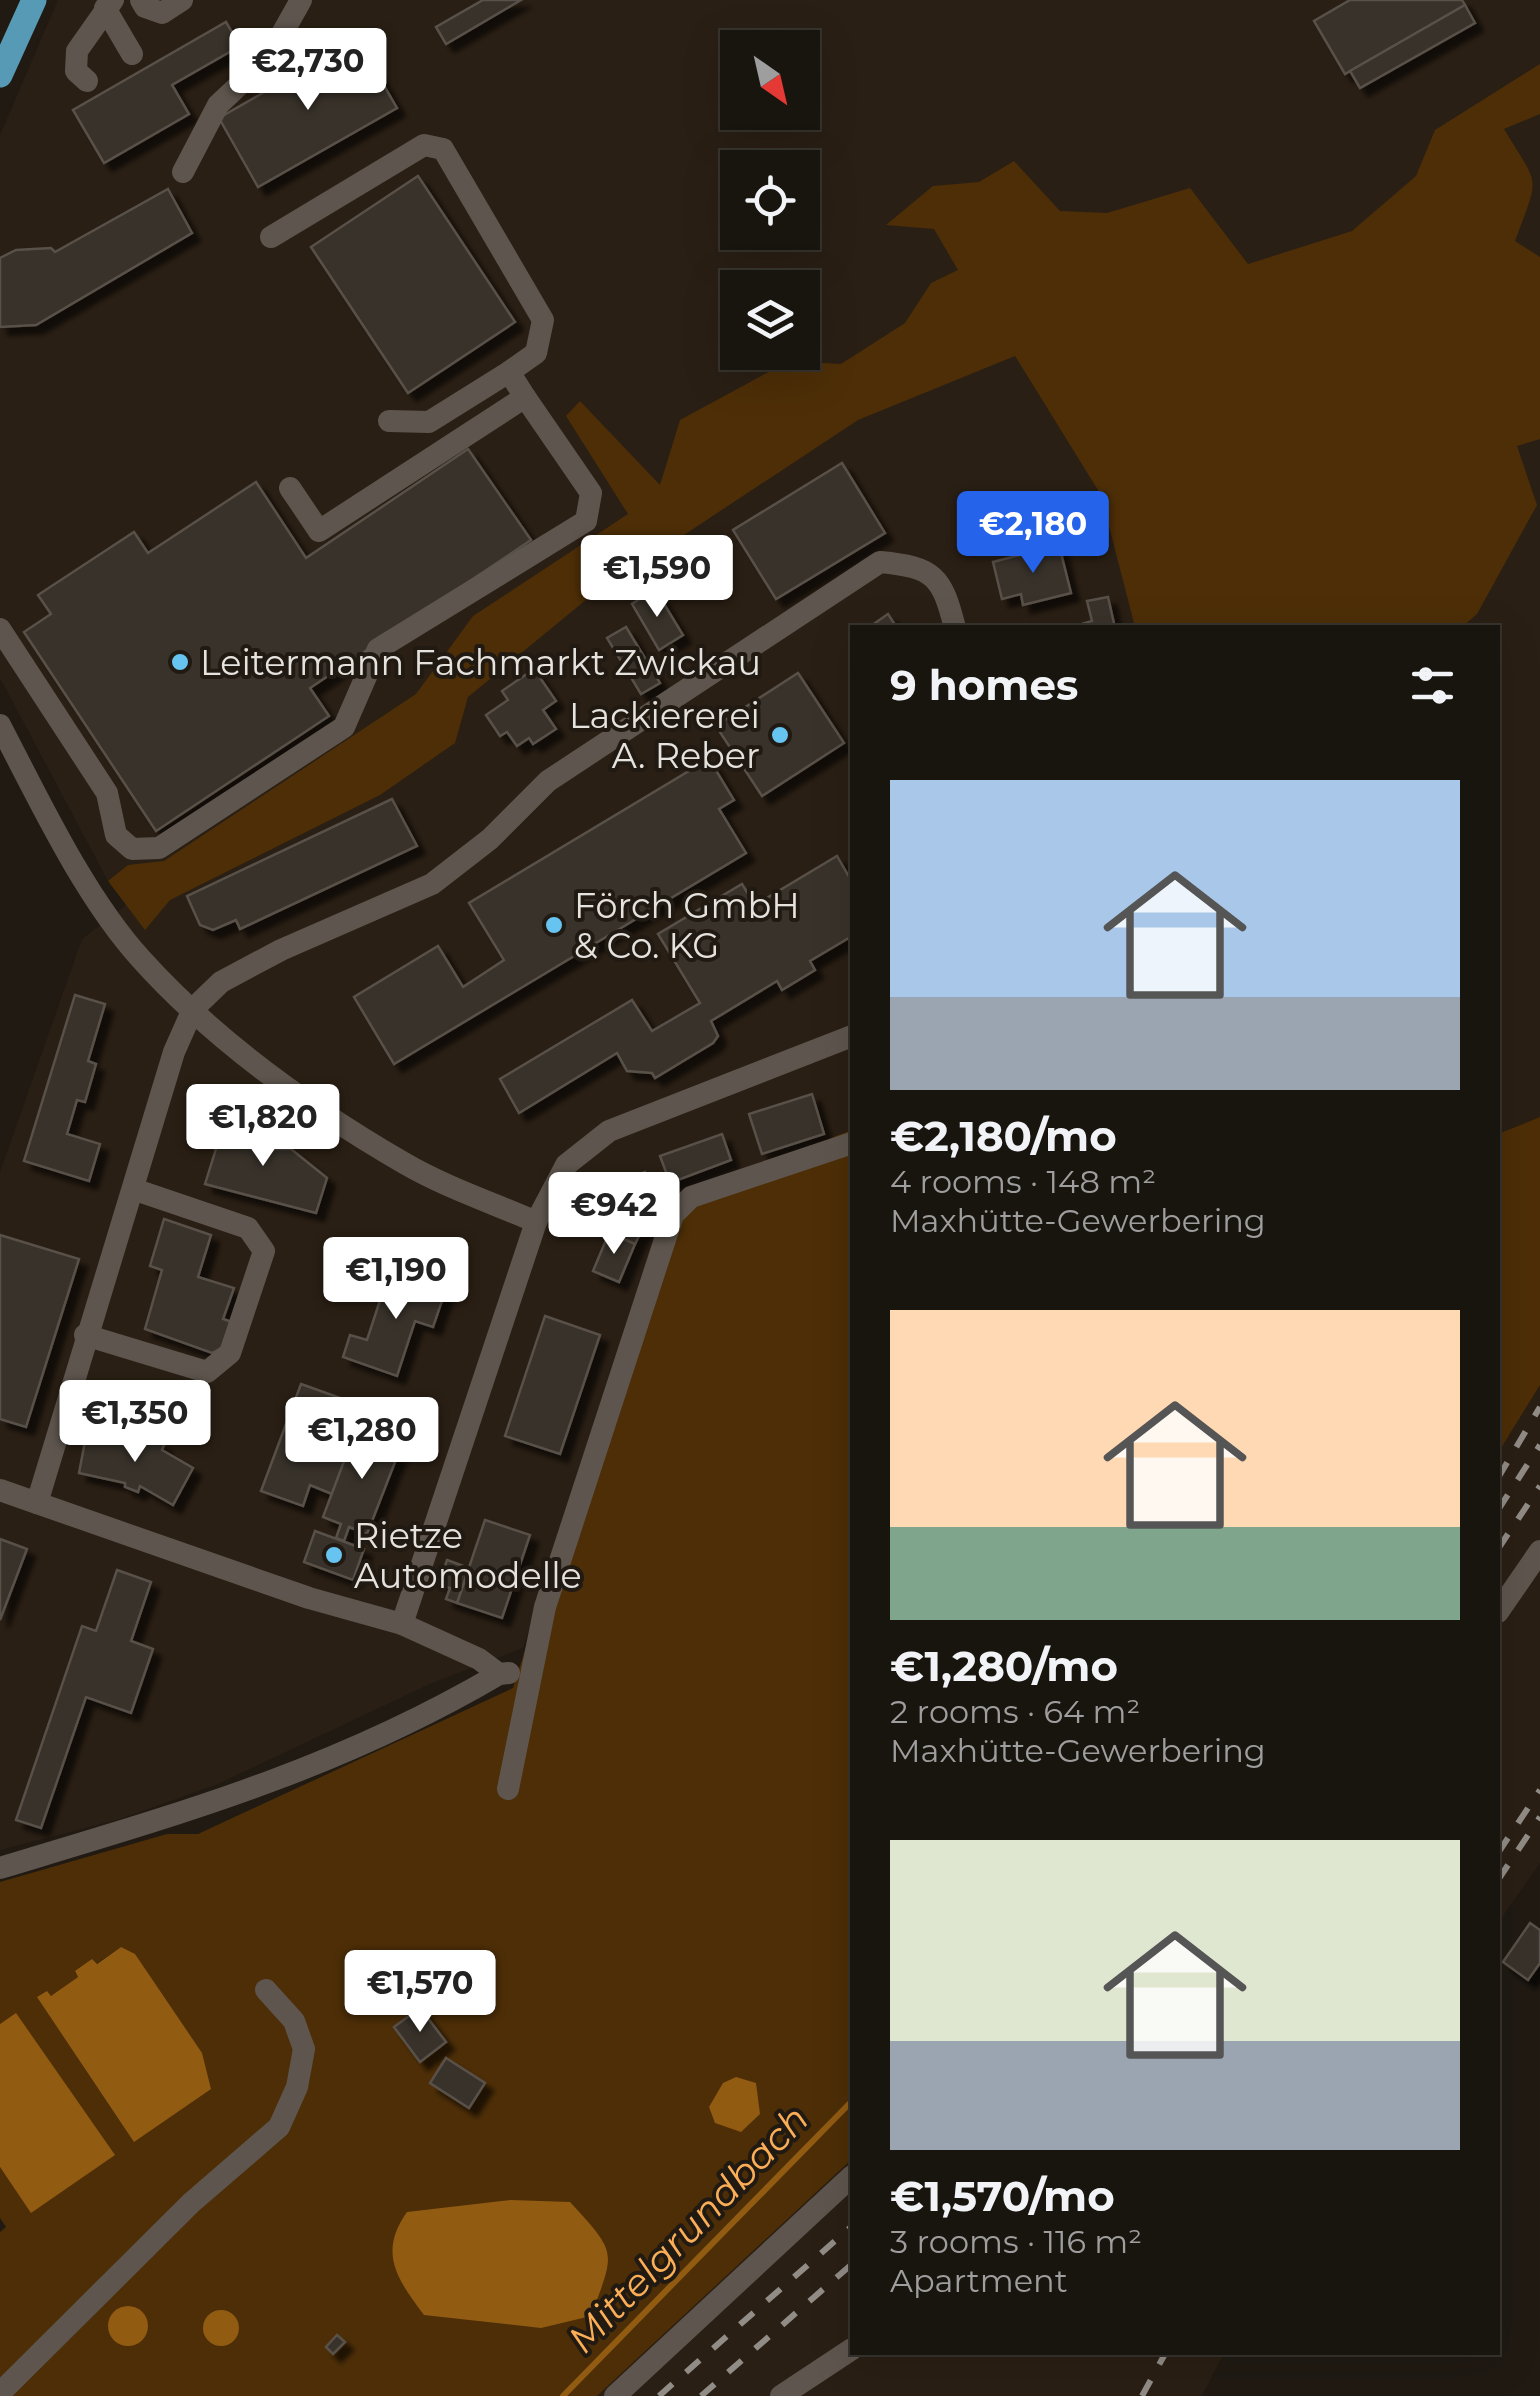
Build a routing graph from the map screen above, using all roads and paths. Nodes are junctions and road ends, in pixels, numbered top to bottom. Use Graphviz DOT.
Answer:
graph roads {
  1 [pos="34,0"];
  2 [pos="141,0"];
  3 [pos="182,0"];
  4 [pos="301,0"];
  5 [pos="109,4"];
  6 [pos="132,54"];
  7 [pos="0,76"];
  8 [pos="87,81"];
  9 [pos="182,172"];
  10 [pos="271,237"];
  11 [pos="509,372"];
  12 [pos="525,397"];
  13 [pos="389,421"];
  14 [pos="290,488"];
  15 [pos="954,625"];
  16 [pos="0,628"];
  17 [pos="0,726"];
  18 [pos="193,1009"];
  19 [pos="850,1037"];
  20 [pos="850,1144"];
  21 [pos="133,1189"];
  22 [pos="536,1222"];
  23 [pos="85,1335"];
  24 [pos="0,1490"];
  25 [pos="37,1504"];
  26 [pos="1540,1551"];
  27 [pos="1500,1609"];
  28 [pos="402,1624"];
  29 [pos="532,1672"];
  30 [pos="499,1674"];
  31 [pos="508,1789"];
  32 [pos="0,1868"];
  33 [pos="266,1990"];
  34 [pos="850,2178"];
  35 [pos="850,2350"];
  36 [pos="0,2393"];
  37 [pos="615,2396"];
  38 [pos="781,2396"];
  1 -- 7 [label="main road"];
  2 -- 3 [label="street"];
  4 -- 9 [label="street"];
  5 -- 6 [label="street"];
  5 -- 8 [label="street"];
  10 -- 11 [label="street"];
  11 -- 12 [label="street"];
  11 -- 13 [label="street"];
  12 -- 14 [label="street"];
  12 -- 16 [label="street"];
  15 -- 18 [label="street"];
  17 -- 18 [label="street"];
  18 -- 21 [label="street"];
  18 -- 22 [label="street"];
  19 -- 22 [label="street"];
  20 -- 29 [label="street"];
  21 -- 23 [label="street"];
  21 -- 23 [label="street"];
  22 -- 28 [label="street"];
  23 -- 25 [label="street"];
  24 -- 25 [label="street"];
  25 -- 28 [label="street"];
  26 -- 27 [label="street"];
  28 -- 30 [label="street"];
  29 -- 30 [label="street"];
  29 -- 31 [label="street"];
  30 -- 32 [label="street"];
  33 -- 36 [label="street"];
  34 -- 37 [label="street"];
  35 -- 38 [label="street"];
}
